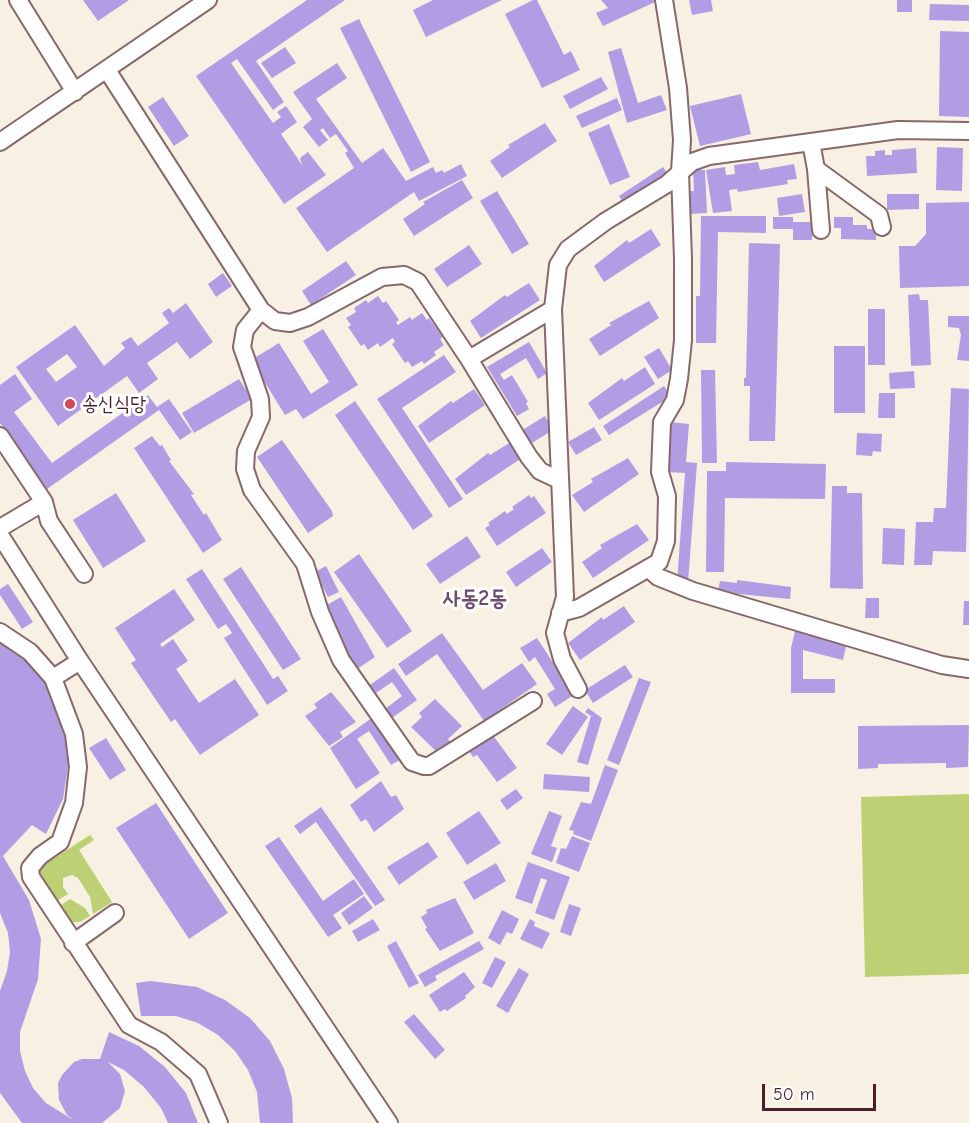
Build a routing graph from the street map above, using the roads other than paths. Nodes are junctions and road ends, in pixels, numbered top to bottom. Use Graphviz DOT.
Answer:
graph roads {
  1 [pos="18,0"];
  2 [pos="208,0"];
  3 [pos="664,0"];
  4 [pos="107,70"];
  5 [pos="75,92"];
  6 [pos="969,131"];
  7 [pos="0,142"];
  8 [pos="811,142"];
  9 [pos="816,169"];
  10 [pos="680,172"];
  11 [pos="882,226"];
  12 [pos="821,230"];
  13 [pos="553,309"];
  14 [pos="261,310"];
  15 [pos="469,359"];
  16 [pos="0,436"];
  17 [pos="559,480"];
  18 [pos="44,502"];
  19 [pos="0,528"];
  20 [pos="0,535"];
  21 [pos="648,568"];
  22 [pos="84,574"];
  23 [pos="560,613"];
  24 [pos="0,632"];
  25 [pos="80,661"];
  26 [pos="969,669"];
  27 [pos="52,678"];
  28 [pos="578,688"];
  29 [pos="533,701"];
  30 [pos="115,912"];
  31 [pos="73,943"];
  32 [pos="219,1123"];
  33 [pos="389,1123"];
  1 -- 5 [label="street"];
  2 -- 4 [label="street"];
  3 -- 10 [label="street"];
  4 -- 5 [label="street"];
  4 -- 14 [label="street"];
  5 -- 7 [label="street"];
  6 -- 8 [label="street"];
  8 -- 9 [label="street"];
  8 -- 10 [label="street"];
  9 -- 11 [label="street"];
  9 -- 12 [label="street"];
  10 -- 13 [label="street"];
  10 -- 21 [label="street"];
  13 -- 15 [label="street"];
  13 -- 17 [label="street"];
  14 -- 15 [label="street"];
  14 -- 29 [label="street"];
  15 -- 17 [label="street"];
  16 -- 18 [label="street"];
  17 -- 23 [label="street"];
  18 -- 19 [label="street"];
  18 -- 22 [label="street"];
  20 -- 25 [label="street"];
  21 -- 23 [label="street"];
  21 -- 26 [label="street"];
  23 -- 28 [label="street"];
  24 -- 27 [label="street"];
  25 -- 27 [label="street"];
  25 -- 33 [label="street"];
  27 -- 31 [label="street"];
  30 -- 31 [label="street"];
  31 -- 32 [label="street"];
}
